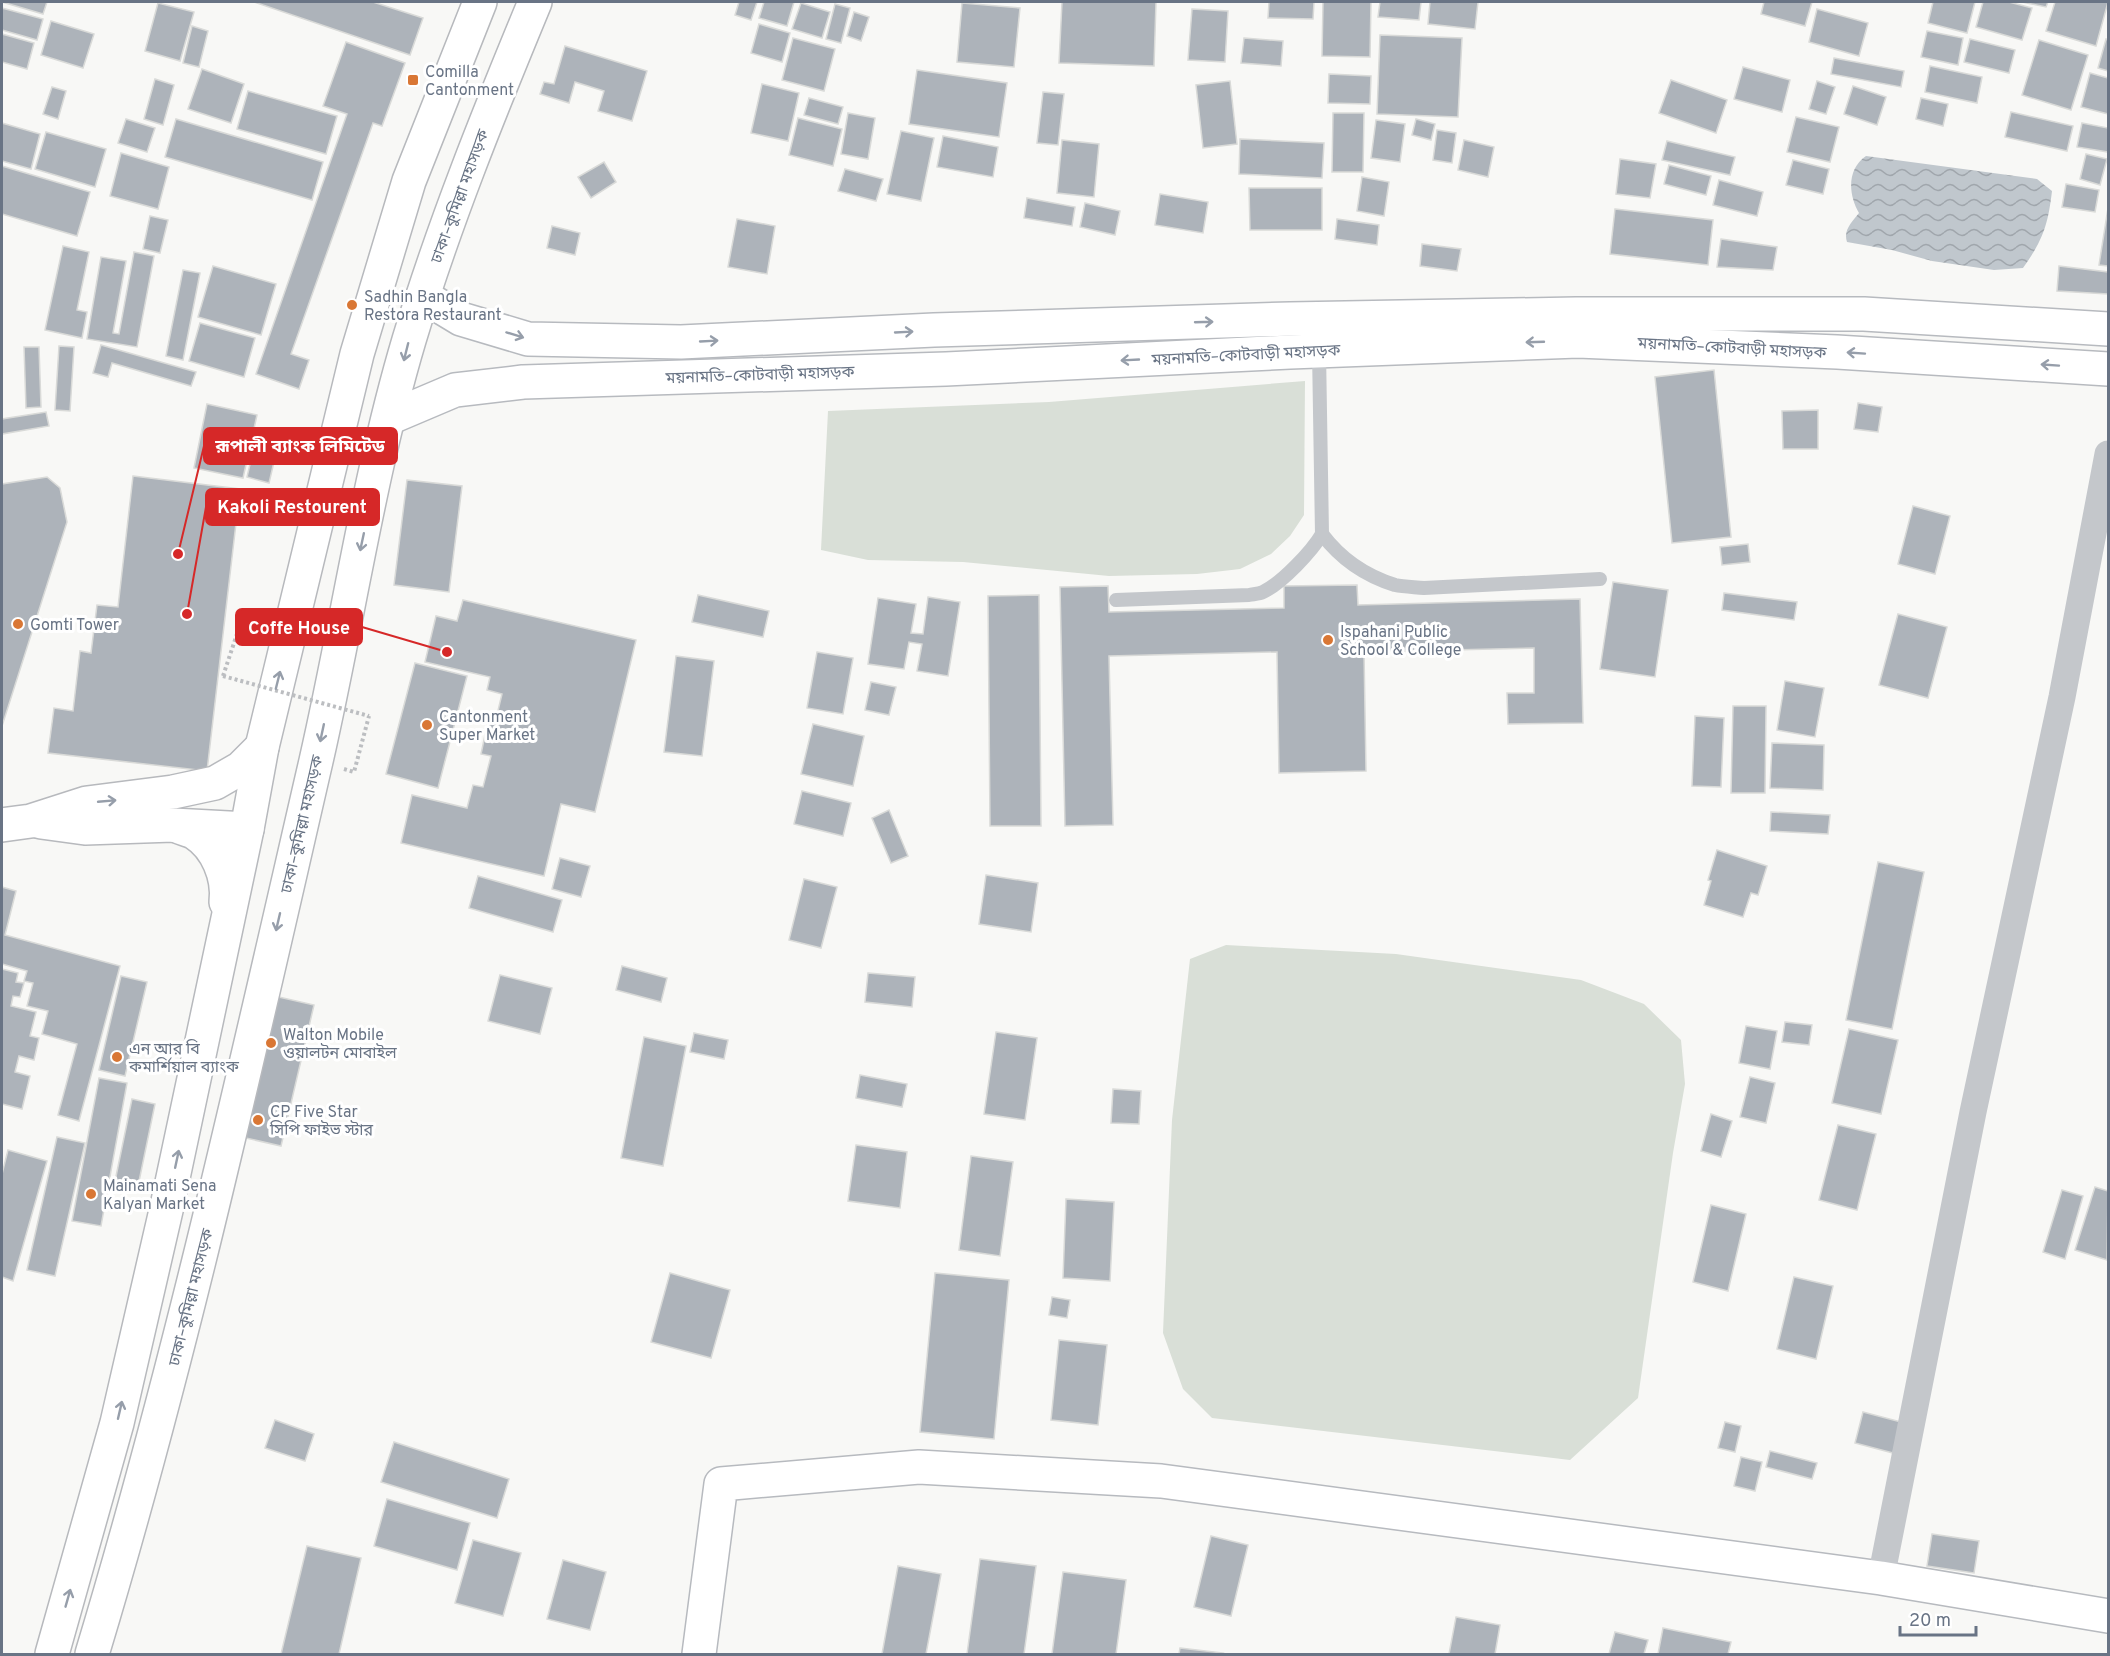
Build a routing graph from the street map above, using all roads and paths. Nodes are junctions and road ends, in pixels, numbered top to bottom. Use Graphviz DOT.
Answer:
graph roads {
  1 [pos="480,2"];
  2 [pos="535,2"];
  3 [pos="423,296"];
  4 [pos="1577,327"];
  5 [pos="2109,329"];
  6 [pos="1319,351"];
  7 [pos="2109,369"];
  8 [pos="389,418"];
  9 [pos="2109,454"];
  10 [pos="1322,534"];
  11 [pos="1600,579"];
  12 [pos="1116,600"];
  13 [pos="243,619"];
  14 [pos="262,747"];
  15 [pos="354,772"];
  16 [pos="16,823"];
  17 [pos="172,825"];
  18 [pos="247,829"];
  19 [pos="222,945"];
  20 [pos="1881,1578"];
  21 [pos="2109,1616"];
  22 [pos="52,1654"];
  23 [pos="92,1654"];
  24 [pos="699,1654"];
  14 -- 1 [label="main road, one-way"];
  2 -- 3 [label="main road, ঢাকা–কুমিল্লা মহাসড়ক"];
  3 -- 4 [label="main road, ময়নামতি–কোটবাড়ী মহাসড়ক, one-way"];
  3 -- 8 [label="main road, ঢাকা–কুমিল্লা মহাসড়ক, one-way"];
  4 -- 5 [label="main road, ময়নামতি–কোটবাড়ী মহাসড়ক"];
  4 -- 6 [label="main road, ময়নামতি–কোটবাড়ী মহাসড়ক, one-way"];
  7 -- 4 [label="main road, ময়নামতি–কোটবাড়ী মহাসড়ক, one-way"];
  6 -- 8 [label="main road, ময়নামতি–কোটবাড়ী মহাসড়ক, one-way"];
  6 -- 10 [label="lane"];
  8 -- 23 [label="main road, ঢাকা–কুমিল্লা মহাসড়ক, one-way"];
  9 -- 20 [label="street"];
  10 -- 11 [label="lane"];
  10 -- 12 [label="lane"];
  13 -- 15 [label="path, bridge"];
  16 -- 14 [label="main road, one-way"];
  14 -- 18 [label="main road"];
  16 -- 17 [label="main road"];
  17 -- 18 [label="main road"];
  17 -- 19 [label="main road"];
  18 -- 19 [label="main road"];
  22 -- 19 [label="main road, one-way"];
  20 -- 21 [label="main road"];
  20 -- 24 [label="main road"];
}
